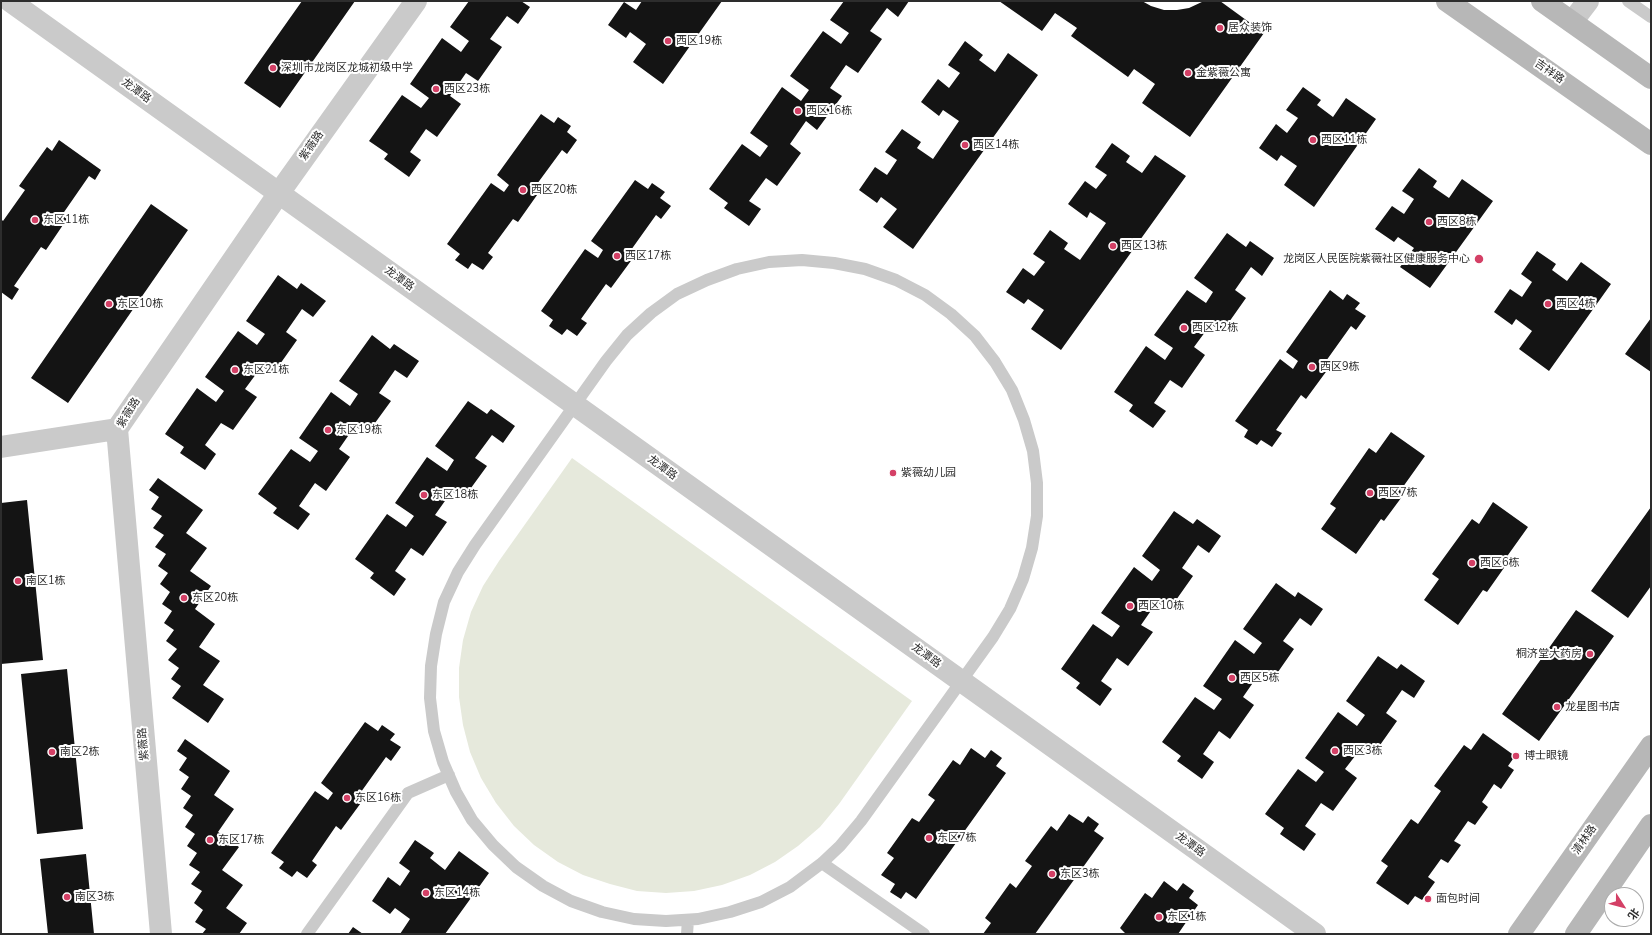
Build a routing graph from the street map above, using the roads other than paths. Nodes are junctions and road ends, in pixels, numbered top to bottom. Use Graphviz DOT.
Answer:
graph roads {
  1 [pos="10,1"];
  2 [pos="416,1"];
  3 [pos="1447,1"];
  4 [pos="1542,1"];
  5 [pos="1588,1"];
  6 [pos="1628,1"];
  7 [pos="1651,17"];
  8 [pos="1572,22"];
  9 [pos="1651,78"];
  10 [pos="1651,144"];
  11 [pos="279,194"];
  12 [pos="575,405"];
  13 [pos="117,429"];
  14 [pos="1,447"];
  15 [pos="961,681"];
  16 [pos="1651,746"];
  17 [pos="449,775"];
  18 [pos="1651,825"];
  19 [pos="822,863"];
  20 [pos="688,920"];
  21 [pos="161,934"];
  22 [pos="307,934"];
  23 [pos="687,934"];
  24 [pos="924,934"];
  25 [pos="1315,934"];
  26 [pos="1519,934"];
  27 [pos="1576,934"];
  1 -- 11 [label="street, 龙潭路"];
  2 -- 11 [label="street, 紫薇路"];
  3 -- 10 [label="main road, 吉祥路"];
  4 -- 8 [label="main road"];
  5 -- 8 [label="street"];
  6 -- 7 [label="lane"];
  8 -- 9 [label="main road"];
  11 -- 12 [label="street, 龙潭路"];
  11 -- 13 [label="street, 紫薇路"];
  12 -- 15 [label="street, 龙潭路"];
  12 -- 15 [label="lane"];
  12 -- 17 [label="lane"];
  13 -- 14 [label="street"];
  13 -- 21 [label="street, 紫薇路"];
  15 -- 19 [label="lane"];
  15 -- 25 [label="street, 龙潭路"];
  16 -- 26 [label="main road, 清林路"];
  17 -- 20 [label="lane"];
  17 -- 22 [label="lane"];
  18 -- 27 [label="main road"];
  19 -- 20 [label="lane"];
  19 -- 24 [label="lane"];
  20 -- 23 [label="lane"];
}
